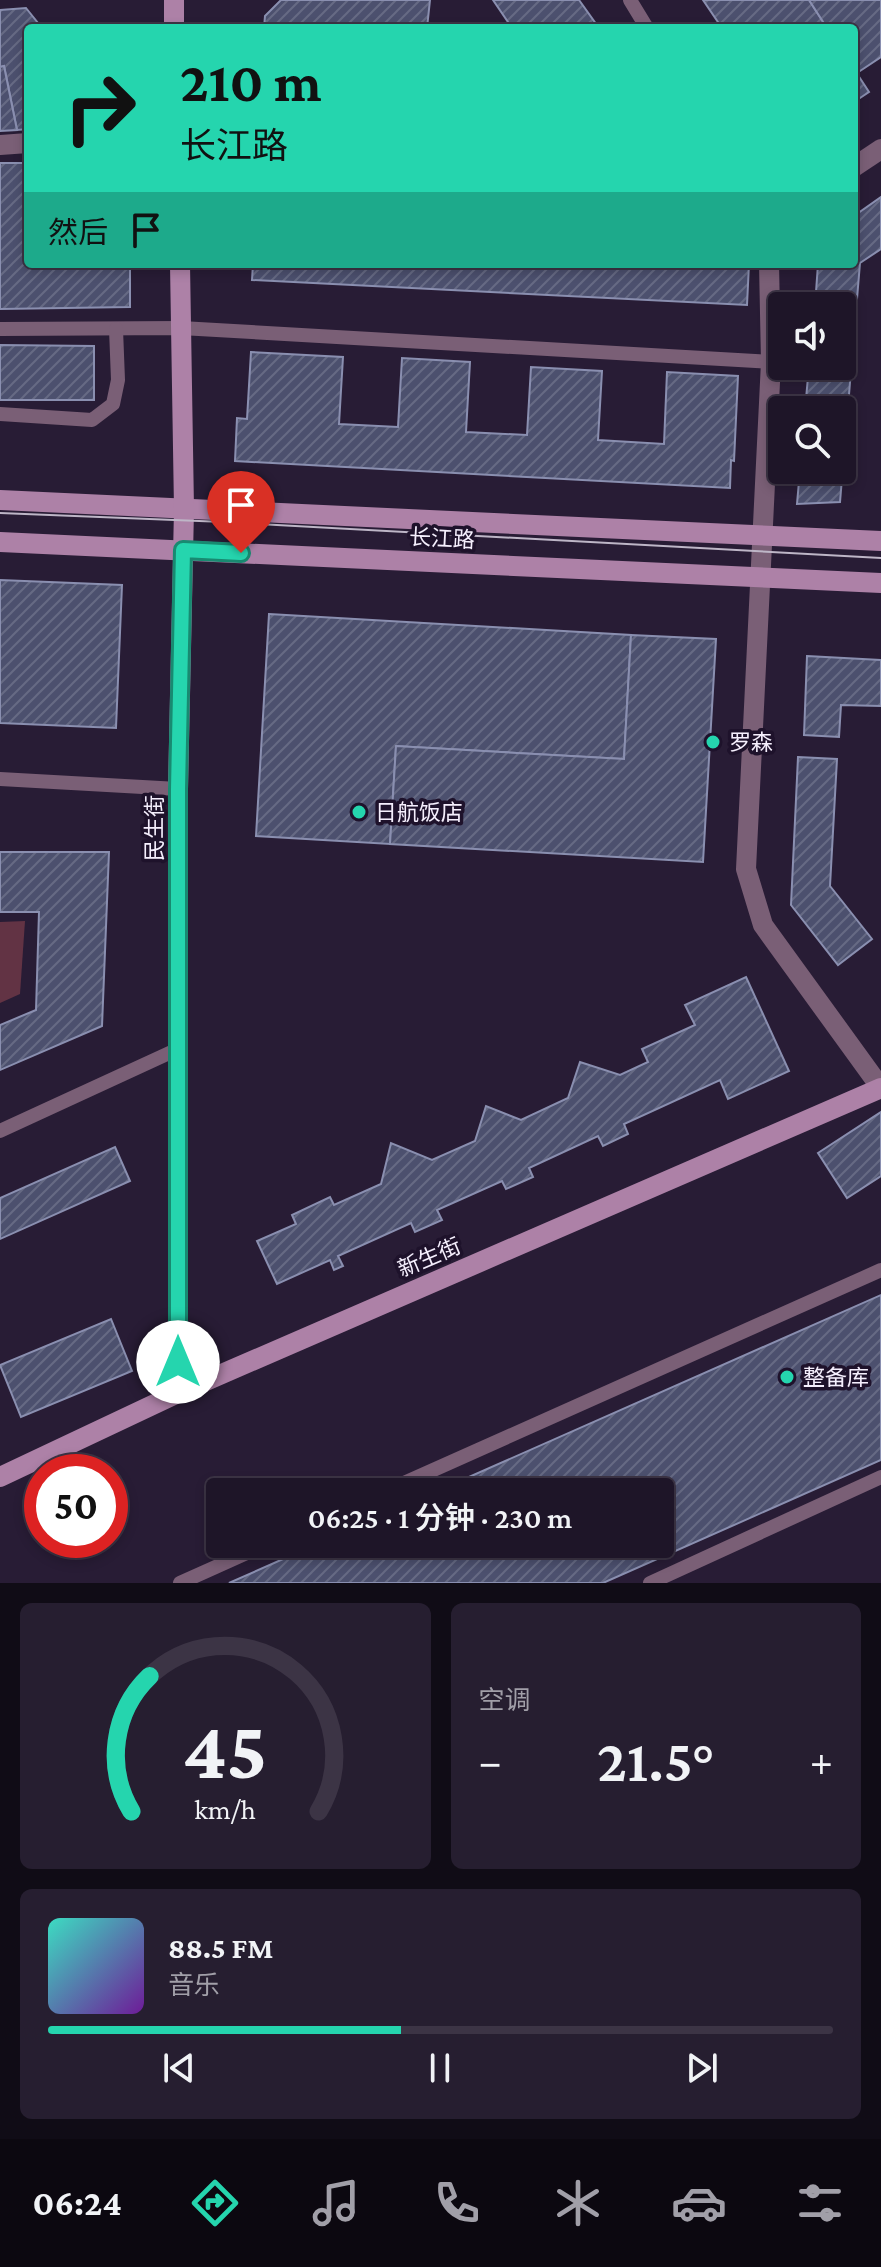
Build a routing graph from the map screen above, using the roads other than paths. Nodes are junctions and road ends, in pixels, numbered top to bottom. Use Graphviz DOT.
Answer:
graph roads {
  1 [pos="174,0"];
  2 [pos="630,0"];
  3 [pos="174,24"];
  4 [pos="645,24"];
  5 [pos="24,143"];
  6 [pos="0,145"];
  7 [pos="881,149"];
  8 [pos="858,164"];
  9 [pos="180,268"];
  10 [pos="769,268"];
  11 [pos="770,292"];
  12 [pos="181,328"];
  13 [pos="0,329"];
  14 [pos="116,329"];
  15 [pos="768,362"];
  16 [pos="770,380"];
  17 [pos="0,414"];
  18 [pos="0,500"];
  19 [pos="184,509"];
  20 [pos="881,541"];
  21 [pos="0,542"];
  22 [pos="761,543"];
  23 [pos="183,550"];
  24 [pos="760,576"];
  25 [pos="881,583"];
  26 [pos="0,779"];
  27 [pos="178,789"];
  28 [pos="178,1049"];
  29 [pos="881,1088"];
  30 [pos="0,1131"];
  31 [pos="881,1270"];
  32 [pos="178,1393"];
  33 [pos="0,1477"];
  34 [pos="881,1477"];
  35 [pos="415,1478"];
  36 [pos="236,1558"];
  37 [pos="180,1583"];
  38 [pos="650,1583"];
  1 -- 3 [label="main road"];
  2 -- 4 [label="lane"];
  5 -- 6 [label="street"];
  7 -- 8 [label="street"];
  9 -- 12 [label="main road, 民生街"];
  10 -- 11 [label="street"];
  12 -- 14 [label="lane"];
  12 -- 15 [label="lane"];
  12 -- 19 [label="main road, 民生街"];
  13 -- 14 [label="lane"];
  14 -- 17 [label="lane"];
  16 -- 22 [label="street"];
  18 -- 19 [label="main road, 长江路"];
  19 -- 22 [label="main road, 长江路"];
  19 -- 23 [label="main road, 民生街"];
  20 -- 22 [label="main road, 长江路"];
  21 -- 23 [label="main road, 长江路"];
  22 -- 24 [label="street"];
  23 -- 24 [label="main road, 长江路"];
  23 -- 27 [label="main road, 民生街"];
  24 -- 25 [label="main road, 长江路"];
  24 -- 29 [label="street"];
  26 -- 27 [label="lane"];
  27 -- 28 [label="main road, 民生街"];
  28 -- 30 [label="lane"];
  28 -- 32 [label="main road, 民生街"];
  29 -- 32 [label="main road, 新生街"];
  31 -- 35 [label="lane"];
  32 -- 33 [label="main road, 新生街"];
  34 -- 38 [label="lane"];
  36 -- 37 [label="lane"];
}
